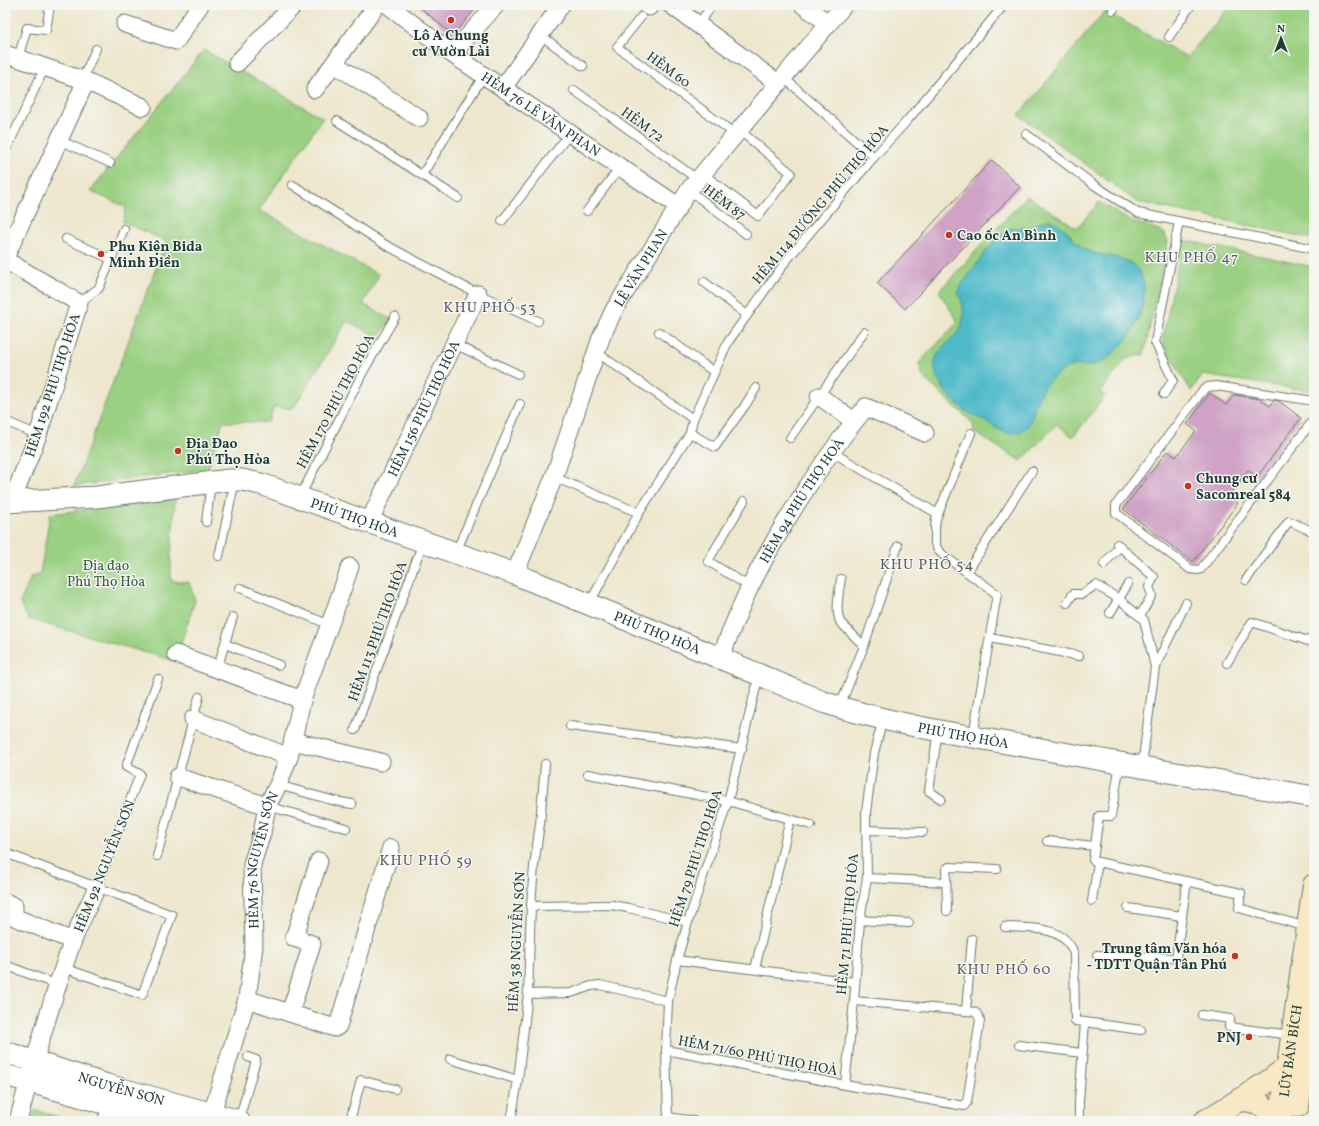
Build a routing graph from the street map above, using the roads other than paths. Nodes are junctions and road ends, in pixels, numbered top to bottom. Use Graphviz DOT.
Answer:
graph roads {
  1 [pos="50,5"];
  2 [pos="200,5"];
  3 [pos="294,5"];
  4 [pos="377,5"];
  5 [pos="388,5"];
  6 [pos="496,5"];
  7 [pos="561,5"];
  8 [pos="672,5"];
  9 [pos="713,5"];
  10 [pos="803,5"];
  11 [pos="844,5"];
  12 [pos="1004,5"];
  13 [pos="1191,5"];
  14 [pos="647,8"];
  15 [pos="828,23"];
  16 [pos="125,24"];
  17 [pos="698,24"];
  18 [pos="540,35"];
  19 [pos="1169,37"];
  20 [pos="96,48"];
  21 [pos="452,54"];
  22 [pos="11,56"];
  23 [pos="237,63"];
  24 [pos="334,64"];
  25 [pos="583,66"];
  26 [pos="45,67"];
  27 [pos="484,75"];
  28 [pos="84,80"];
  29 [pos="781,80"];
  30 [pos="503,88"];
  31 [pos="315,89"];
  32 [pos="574,90"];
  33 [pos="143,106"];
  34 [pos="419,118"];
  35 [pos="337,121"];
  36 [pos="737,132"];
  37 [pos="570,133"];
  38 [pos="1026,134"];
  39 [pos="59,140"];
  40 [pos="8,146"];
  41 [pos="874,157"];
  42 [pos="110,163"];
  43 [pos="620,167"];
  44 [pos="422,175"];
  45 [pos="696,181"];
  46 [pos="294,185"];
  47 [pos="458,198"];
  48 [pos="678,206"];
  49 [pos="587,211"];
  50 [pos="502,221"];
  51 [pos="1179,222"];
  52 [pos="124,229"];
  53 [pos="746,234"];
  54 [pos="66,239"];
  55 [pos="1314,249"];
  56 [pos="5,259"];
  57 [pos="111,259"];
  58 [pos="704,282"];
  59 [pos="478,294"];
  60 [pos="79,304"];
  61 [pos="747,315"];
  62 [pos="395,317"];
  63 [pos="538,321"];
  64 [pos="659,332"];
  65 [pos="864,332"];
  66 [pos="454,344"];
  67 [pos="596,352"];
  68 [pos="714,372"];
  69 [pos="518,374"];
  70 [pos="756,388"];
  71 [pos="1164,394"];
  72 [pos="819,396"];
  73 [pos="1314,401"];
  74 [pos="520,404"];
  75 [pos="693,419"];
  76 [pos="1314,419"];
  77 [pos="5,421"];
  78 [pos="854,421"];
  79 [pos="690,433"];
  80 [pos="924,433"];
  81 [pos="971,433"];
  82 [pos="38,435"];
  83 [pos="790,438"];
  84 [pos="830,452"];
  85 [pos="1032,471"];
  86 [pos="554,477"];
  87 [pos="235,480"];
  88 [pos="211,482"];
  89 [pos="299,497"];
  90 [pos="744,501"];
  91 [pos="8,502"];
  92 [pos="639,513"];
  93 [pos="938,514"];
  94 [pos="206,522"];
  95 [pos="369,522"];
  96 [pos="1314,532"];
  97 [pos="424,542"];
  98 [pos="898,546"];
  99 [pos="456,553"];
  100 [pos="219,556"];
  101 [pos="1104,564"];
  102 [pos="350,567"];
  103 [pos="968,572"];
  104 [pos="515,574"];
  105 [pos="840,579"];
  106 [pos="1246,580"];
  107 [pos="1128,584"];
  108 [pos="750,587"];
  109 [pos="240,588"];
  110 [pos="1119,599"];
  111 [pos="1067,603"];
  112 [pos="1186,603"];
  113 [pos="589,604"];
  114 [pos="1110,613"];
  115 [pos="1140,616"];
  116 [pos="233,617"];
  117 [pos="332,619"];
  118 [pos="990,638"];
  119 [pos="1314,643"];
  120 [pos="225,644"];
  121 [pos="864,646"];
  122 [pos="176,654"];
  123 [pos="1079,656"];
  124 [pos="720,658"];
  125 [pos="1227,663"];
  126 [pos="279,665"];
  127 [pos="1155,666"];
  128 [pos="218,669"];
  129 [pos="759,675"];
  130 [pos="158,679"];
  131 [pos="199,697"];
  132 [pos="302,700"];
  133 [pos="839,707"];
  134 [pos="193,719"];
  135 [pos="882,719"];
  136 [pos="570,726"];
  137 [pos="355,730"];
  138 [pos="938,730"];
  139 [pos="973,737"];
  140 [pos="293,740"];
  141 [pos="742,749"];
  142 [pos="289,758"];
  143 [pos="381,762"];
  144 [pos="545,764"];
  145 [pos="1120,764"];
  146 [pos="1141,767"];
  147 [pos="588,774"];
  148 [pos="178,777"];
  149 [pos="278,785"];
  150 [pos="1314,798"];
  151 [pos="941,799"];
  152 [pos="728,801"];
  153 [pos="352,804"];
  154 [pos="268,806"];
  155 [pos="790,819"];
  156 [pos="812,825"];
  157 [pos="346,828"];
  158 [pos="866,830"];
  159 [pos="923,832"];
  160 [pos="1047,841"];
  161 [pos="1095,846"];
  162 [pos="391,848"];
  163 [pos="5,853"];
  164 [pos="157,856"];
  165 [pos="319,861"];
  166 [pos="1098,862"];
  167 [pos="997,869"];
  168 [pos="867,878"];
  169 [pos="1187,881"];
  170 [pos="946,882"];
  171 [pos="1314,885"];
  172 [pos="97,887"];
  173 [pos="1092,901"];
  174 [pos="5,902"];
  175 [pos="531,906"];
  176 [pos="1128,908"];
  177 [pos="947,911"];
  178 [pos="1182,916"];
  179 [pos="860,920"];
  180 [pos="688,922"];
  181 [pos="909,923"];
  182 [pos="1005,927"];
  183 [pos="1308,928"];
  184 [pos="972,939"];
  185 [pos="73,941"];
  186 [pos="1097,955"];
  187 [pos="677,960"];
  188 [pos="5,965"];
  189 [pos="64,968"];
  190 [pos="755,969"];
  191 [pos="855,982"];
  192 [pos="58,985"];
  193 [pos="528,994"];
  194 [pos="1314,995"];
  195 [pos="247,999"];
  196 [pos="668,1001"];
  197 [pos="854,1001"];
  198 [pos="966,1010"];
  199 [pos="290,1013"];
  200 [pos="1202,1015"];
  201 [pos="1085,1022"];
  202 [pos="1141,1030"];
  203 [pos="1292,1035"];
  204 [pos="1019,1045"];
  205 [pos="1310,1047"];
  206 [pos="666,1050"];
  207 [pos="5,1052"];
  208 [pos="1082,1053"];
  209 [pos="248,1057"];
  210 [pos="450,1059"];
  211 [pos="34,1062"];
  212 [pos="1288,1066"];
  213 [pos="5,1075"];
  214 [pos="518,1080"];
  215 [pos="28,1082"];
  216 [pos="845,1085"];
  217 [pos="395,1089"];
  218 [pos="1239,1100"];
  219 [pos="212,1113"];
  220 [pos="110,1114"];
  221 [pos="668,1119"];
  222 [pos="174,1120"];
  223 [pos="18,1121"];
  224 [pos="239,1121"];
  225 [pos="350,1121"];
  226 [pos="511,1121"];
  227 [pos="694,1121"];
  228 [pos="1079,1121"];
  229 [pos="1205,1121"];
  230 [pos="1275,1121"];
  231 [pos="1280,1121"];
  232 [pos="1296,1121"];
  1 -- 22 [label="lane"];
  2 -- 16 [label="street"];
  3 -- 23 [label="street"];
  4 -- 24 [label="street"];
  5 -- 21 [label="street, HẺM 76 LÊ VĂN PHAN"];
  6 -- 21 [label="street"];
  7 -- 18 [label="street"];
  8 -- 17 [label="street"];
  9 -- 17 [label="lane"];
  10 -- 15 [label="street"];
  11 -- 15 [label="street, LÊ VĂN PHAN"];
  12 -- 41 [label="lane, HẺM 114 ĐƯỜNG PHÚ THỌ HÒA"];
  13 -- 19 [label="lane"];
  14 -- 36 [label="lane, HẺM 60"];
  15 -- 29 [label="street, LÊ VĂN PHAN"];
  17 -- 29 [label="street"];
  18 -- 25 [label="lane"];
  18 -- 30 [label="street"];
  20 -- 28 [label="lane"];
  21 -- 27 [label="street, HẺM 76 LÊ VĂN PHAN"];
  22 -- 26 [label="street"];
  24 -- 31 [label="street"];
  24 -- 34 [label="street"];
  26 -- 28 [label="street"];
  26 -- 40 [label="lane"];
  27 -- 30 [label="street, HẺM 76 LÊ VĂN PHAN"];
  27 -- 44 [label="lane"];
  28 -- 33 [label="street"];
  28 -- 39 [label="street"];
  29 -- 36 [label="street, LÊ VĂN PHAN"];
  29 -- 41 [label="lane"];
  30 -- 37 [label="street, HẺM 76 LÊ VĂN PHAN"];
  32 -- 45 [label="lane, HẺM 72"];
  35 -- 44 [label="lane"];
  36 -- 45 [label="street, LÊ VĂN PHAN"];
  36 -- 45 [label="lane"];
  37 -- 43 [label="street, HẺM 76 LÊ VĂN PHAN"];
  37 -- 50 [label="lane"];
  38 -- 51 [label="lane"];
  39 -- 42 [label="lane"];
  39 -- 56 [label="street"];
  41 -- 61 [label="lane, HẺM 114 ĐƯỜNG PHÚ THỌ HÒA"];
  43 -- 48 [label="street, HẺM 76 LÊ VĂN PHAN"];
  43 -- 49 [label="lane"];
  44 -- 47 [label="lane"];
  45 -- 48 [label="street, LÊ VĂN PHAN"];
  45 -- 53 [label="lane, HẺM 87"];
  46 -- 59 [label="lane"];
  48 -- 67 [label="street, LÊ VĂN PHAN"];
  51 -- 55 [label="lane"];
  51 -- 71 [label="lane"];
  52 -- 57 [label="lane"];
  54 -- 57 [label="lane"];
  56 -- 60 [label="street, HẺM 192 PHÚ THỌ HÒA"];
  57 -- 60 [label="lane"];
  58 -- 61 [label="lane"];
  59 -- 63 [label="lane"];
  59 -- 66 [label="street, HẺM 156 PHÚ THỌ HÒA"];
  60 -- 82 [label="street, HẺM 192 PHÚ THỌ HÒA"];
  61 -- 68 [label="lane, HẺM 114 ĐƯỜNG PHÚ THỌ HÒA"];
  62 -- 89 [label="lane, HẺM 170 PHÚ THỌ HÒA"];
  64 -- 68 [label="lane"];
  65 -- 72 [label="lane"];
  66 -- 69 [label="lane"];
  66 -- 95 [label="street, HẺM 156 PHÚ THỌ HÒA"];
  67 -- 75 [label="lane"];
  67 -- 86 [label="street, LÊ VĂN PHAN"];
  68 -- 75 [label="lane, HẺM 114 ĐƯỜNG PHÚ THỌ HÒA"];
  70 -- 79 [label="lane"];
  72 -- 78 [label="street"];
  72 -- 83 [label="lane"];
  73 -- 76 [label="lane"];
  74 -- 99 [label="lane"];
  75 -- 79 [label="lane, HẺM 114 ĐƯỜNG PHÚ THỌ HÒA"];
  77 -- 82 [label="lane"];
  78 -- 80 [label="street, HẺM 94 PHÚ THỌ HOÀ"];
  78 -- 84 [label="street, HẺM 94 PHÚ THỌ HOÀ"];
  79 -- 92 [label="lane, HẺM 114 ĐƯỜNG PHÚ THỌ HÒA"];
  81 -- 93 [label="lane"];
  82 -- 91 [label="street, HẺM 192 PHÚ THỌ HÒA"];
  84 -- 93 [label="lane"];
  84 -- 108 [label="street, HẺM 94 PHÚ THỌ HOÀ"];
  85 -- 103 [label="lane"];
  86 -- 92 [label="lane"];
  86 -- 104 [label="street, LÊ VĂN PHAN"];
  87 -- 88 [label="street, PHÚ THỌ HÒA"];
  87 -- 89 [label="street, PHÚ THỌ HÒA"];
  87 -- 100 [label="lane"];
  88 -- 91 [label="street, PHÚ THỌ HÒA"];
  88 -- 94 [label="lane"];
  89 -- 95 [label="street, PHÚ THỌ HÒA"];
  90 -- 108 [label="lane"];
  92 -- 113 [label="lane, HẺM 114 ĐƯỜNG PHÚ THỌ HÒA"];
  93 -- 103 [label="lane"];
  95 -- 97 [label="street, PHÚ THỌ HÒA"];
  96 -- 106 [label="lane"];
  97 -- 99 [label="street, PHÚ THỌ HÒA"];
  97 -- 137 [label="lane, HẺM 113 PHÚ THỌ HÒA"];
  98 -- 121 [label="lane"];
  99 -- 104 [label="street, PHÚ THỌ HÒA"];
  101 -- 115 [label="lane"];
  102 -- 117 [label="street, HẺM 76 NGUYỄN SƠN"];
  103 -- 118 [label="lane"];
  104 -- 113 [label="street, PHÚ THỌ HÒA"];
  105 -- 121 [label="lane"];
  107 -- 110 [label="lane"];
  108 -- 124 [label="street, HẺM 94 PHÚ THỌ HOÀ"];
  109 -- 117 [label="lane"];
  110 -- 111 [label="lane"];
  110 -- 114 [label="lane"];
  110 -- 115 [label="lane"];
  112 -- 127 [label="lane"];
  113 -- 124 [label="street, PHÚ THỌ HÒA"];
  115 -- 127 [label="lane"];
  116 -- 120 [label="lane"];
  117 -- 132 [label="street, HẺM 76 NGUYỄN SƠN"];
  118 -- 123 [label="lane"];
  118 -- 139 [label="lane"];
  119 -- 125 [label="lane"];
  120 -- 126 [label="lane"];
  120 -- 128 [label="lane"];
  121 -- 133 [label="lane"];
  122 -- 128 [label="street"];
  124 -- 129 [label="street, PHÚ THỌ HÒA"];
  127 -- 146 [label="lane"];
  128 -- 132 [label="street"];
  129 -- 133 [label="street, PHÚ THỌ HÒA"];
  129 -- 141 [label="lane, HẺM 79 PHÚ THỌ HÒA"];
  130 -- 172 [label="lane, HẺM 92 NGUYỄN SƠN"];
  131 -- 134 [label="lane"];
  132 -- 140 [label="street, HẺM 76 NGUYỄN SƠN"];
  133 -- 135 [label="street, PHÚ THỌ HÒA"];
  134 -- 142 [label="street"];
  134 -- 148 [label="lane"];
  135 -- 138 [label="street, PHÚ THỌ HÒA"];
  135 -- 158 [label="lane, HẺM 71 PHÚ THỌ HÒA"];
  136 -- 141 [label="lane"];
  138 -- 139 [label="street, PHÚ THỌ HÒA"];
  138 -- 151 [label="lane"];
  139 -- 145 [label="street, PHÚ THỌ HÒA"];
  140 -- 142 [label="street, HẺM 76 NGUYỄN SƠN"];
  140 -- 143 [label="street"];
  141 -- 152 [label="lane, HẺM 79 PHÚ THỌ HÒA"];
  142 -- 149 [label="street, HẺM 76 NGUYỄN SƠN"];
  144 -- 175 [label="lane, HẺM 38 NGUYỄN SƠN"];
  145 -- 146 [label="street, PHÚ THỌ HÒA"];
  145 -- 161 [label="lane"];
  146 -- 150 [label="street, PHÚ THỌ HÒA"];
  147 -- 152 [label="lane"];
  148 -- 154 [label="street"];
  148 -- 164 [label="lane"];
  149 -- 153 [label="lane"];
  149 -- 154 [label="street, HẺM 76 NGUYỄN SƠN"];
  152 -- 155 [label="lane"];
  152 -- 180 [label="lane, HẺM 79 PHÚ THỌ HÒA"];
  154 -- 157 [label="lane"];
  154 -- 195 [label="street, HẺM 76 NGUYỄN SƠN"];
  155 -- 156 [label="lane"];
  155 -- 190 [label="lane"];
  158 -- 159 [label="lane"];
  158 -- 168 [label="lane, HẺM 71 PHÚ THỌ HÒA"];
  160 -- 161 [label="lane"];
  161 -- 166 [label="lane"];
  162 -- 199 [label="street"];
  163 -- 172 [label="lane"];
  165 -- 199 [label="street"];
  166 -- 169 [label="lane"];
  166 -- 173 [label="lane"];
  167 -- 170 [label="lane"];
  168 -- 170 [label="lane"];
  168 -- 179 [label="lane, HẺM 71 PHÚ THỌ HÒA"];
  169 -- 178 [label="lane"];
  169 -- 183 [label="lane"];
  170 -- 177 [label="lane"];
  171 -- 183 [label="main road, LŨY BÁN BÍCH"];
  172 -- 185 [label="street, HẺM 92 NGUYỄN SƠN"];
  172 -- 189 [label="lane"];
  174 -- 185 [label="street"];
  175 -- 180 [label="lane"];
  175 -- 193 [label="lane, HẺM 38 NGUYỄN SƠN"];
  176 -- 178 [label="lane"];
  178 -- 186 [label="lane"];
  179 -- 181 [label="lane"];
  179 -- 191 [label="lane, HẺM 71 PHÚ THỌ HÒA"];
  180 -- 187 [label="lane, HẺM 79 PHÚ THỌ HÒA"];
  182 -- 201 [label="lane"];
  183 -- 203 [label="main road, LŨY BÁN BÍCH"];
  184 -- 198 [label="lane"];
  185 -- 189 [label="street, HẺM 92 NGUYỄN SƠN"];
  187 -- 190 [label="lane"];
  187 -- 196 [label="lane, HẺM 79 PHÚ THỌ HÒA"];
  188 -- 192 [label="lane"];
  189 -- 192 [label="street, HẺM 92 NGUYỄN SƠN"];
  190 -- 191 [label="lane"];
  191 -- 197 [label="lane, HẺM 71 PHÚ THỌ HÒA"];
  192 -- 211 [label="street, HẺM 92 NGUYỄN SƠN"];
  193 -- 196 [label="lane"];
  193 -- 214 [label="lane, HẺM 38 NGUYỄN SƠN"];
  194 -- 205 [label="main road, LŨY BÁN BÍCH"];
  195 -- 199 [label="street"];
  195 -- 219 [label="street, HẺM 76 NGUYỄN SƠN"];
  196 -- 206 [label="lane, HẺM 79 PHÚ THỌ HÒA"];
  197 -- 198 [label="lane"];
  197 -- 216 [label="lane, HẺM 71 PHÚ THỌ HÒA"];
  198 -- 216 [label="lane, HẺM 71/60 PHÚ THỌ HOÀ"];
  200 -- 203 [label="lane"];
  201 -- 202 [label="lane"];
  201 -- 208 [label="lane"];
  203 -- 212 [label="main road, LŨY BÁN BÍCH"];
  204 -- 208 [label="lane"];
  205 -- 212 [label="main road"];
  205 -- 232 [label="main road, LŨY BÁN BÍCH"];
  206 -- 216 [label="lane, HẺM 71/60 PHÚ THỌ HOÀ"];
  206 -- 221 [label="lane, HẺM 79 PHÚ THỌ HÒA"];
  207 -- 211 [label="street, NGUYỄN SƠN"];
  208 -- 228 [label="lane"];
  209 -- 224 [label="lane"];
  210 -- 214 [label="lane"];
  211 -- 215 [label="street, HẺM 92 NGUYỄN SƠN"];
  211 -- 219 [label="street, NGUYỄN SƠN"];
  212 -- 218 [label="main road"];
  212 -- 231 [label="main road, LŨY BÁN BÍCH"];
  213 -- 215 [label="street, NGUYỄN SƠN"];
  214 -- 226 [label="lane, HẺM 38 NGUYỄN SƠN"];
  215 -- 220 [label="street, NGUYỄN SƠN"];
  215 -- 223 [label="street, HẺM 92 NGUYỄN SƠN"];
  217 -- 225 [label="lane"];
  218 -- 229 [label="main road"];
  218 -- 230 [label="main road"];
  219 -- 224 [label="street, NGUYỄN SƠN"];
  220 -- 222 [label="street, NGUYỄN SƠN"];
  221 -- 227 [label="lane"];
}
